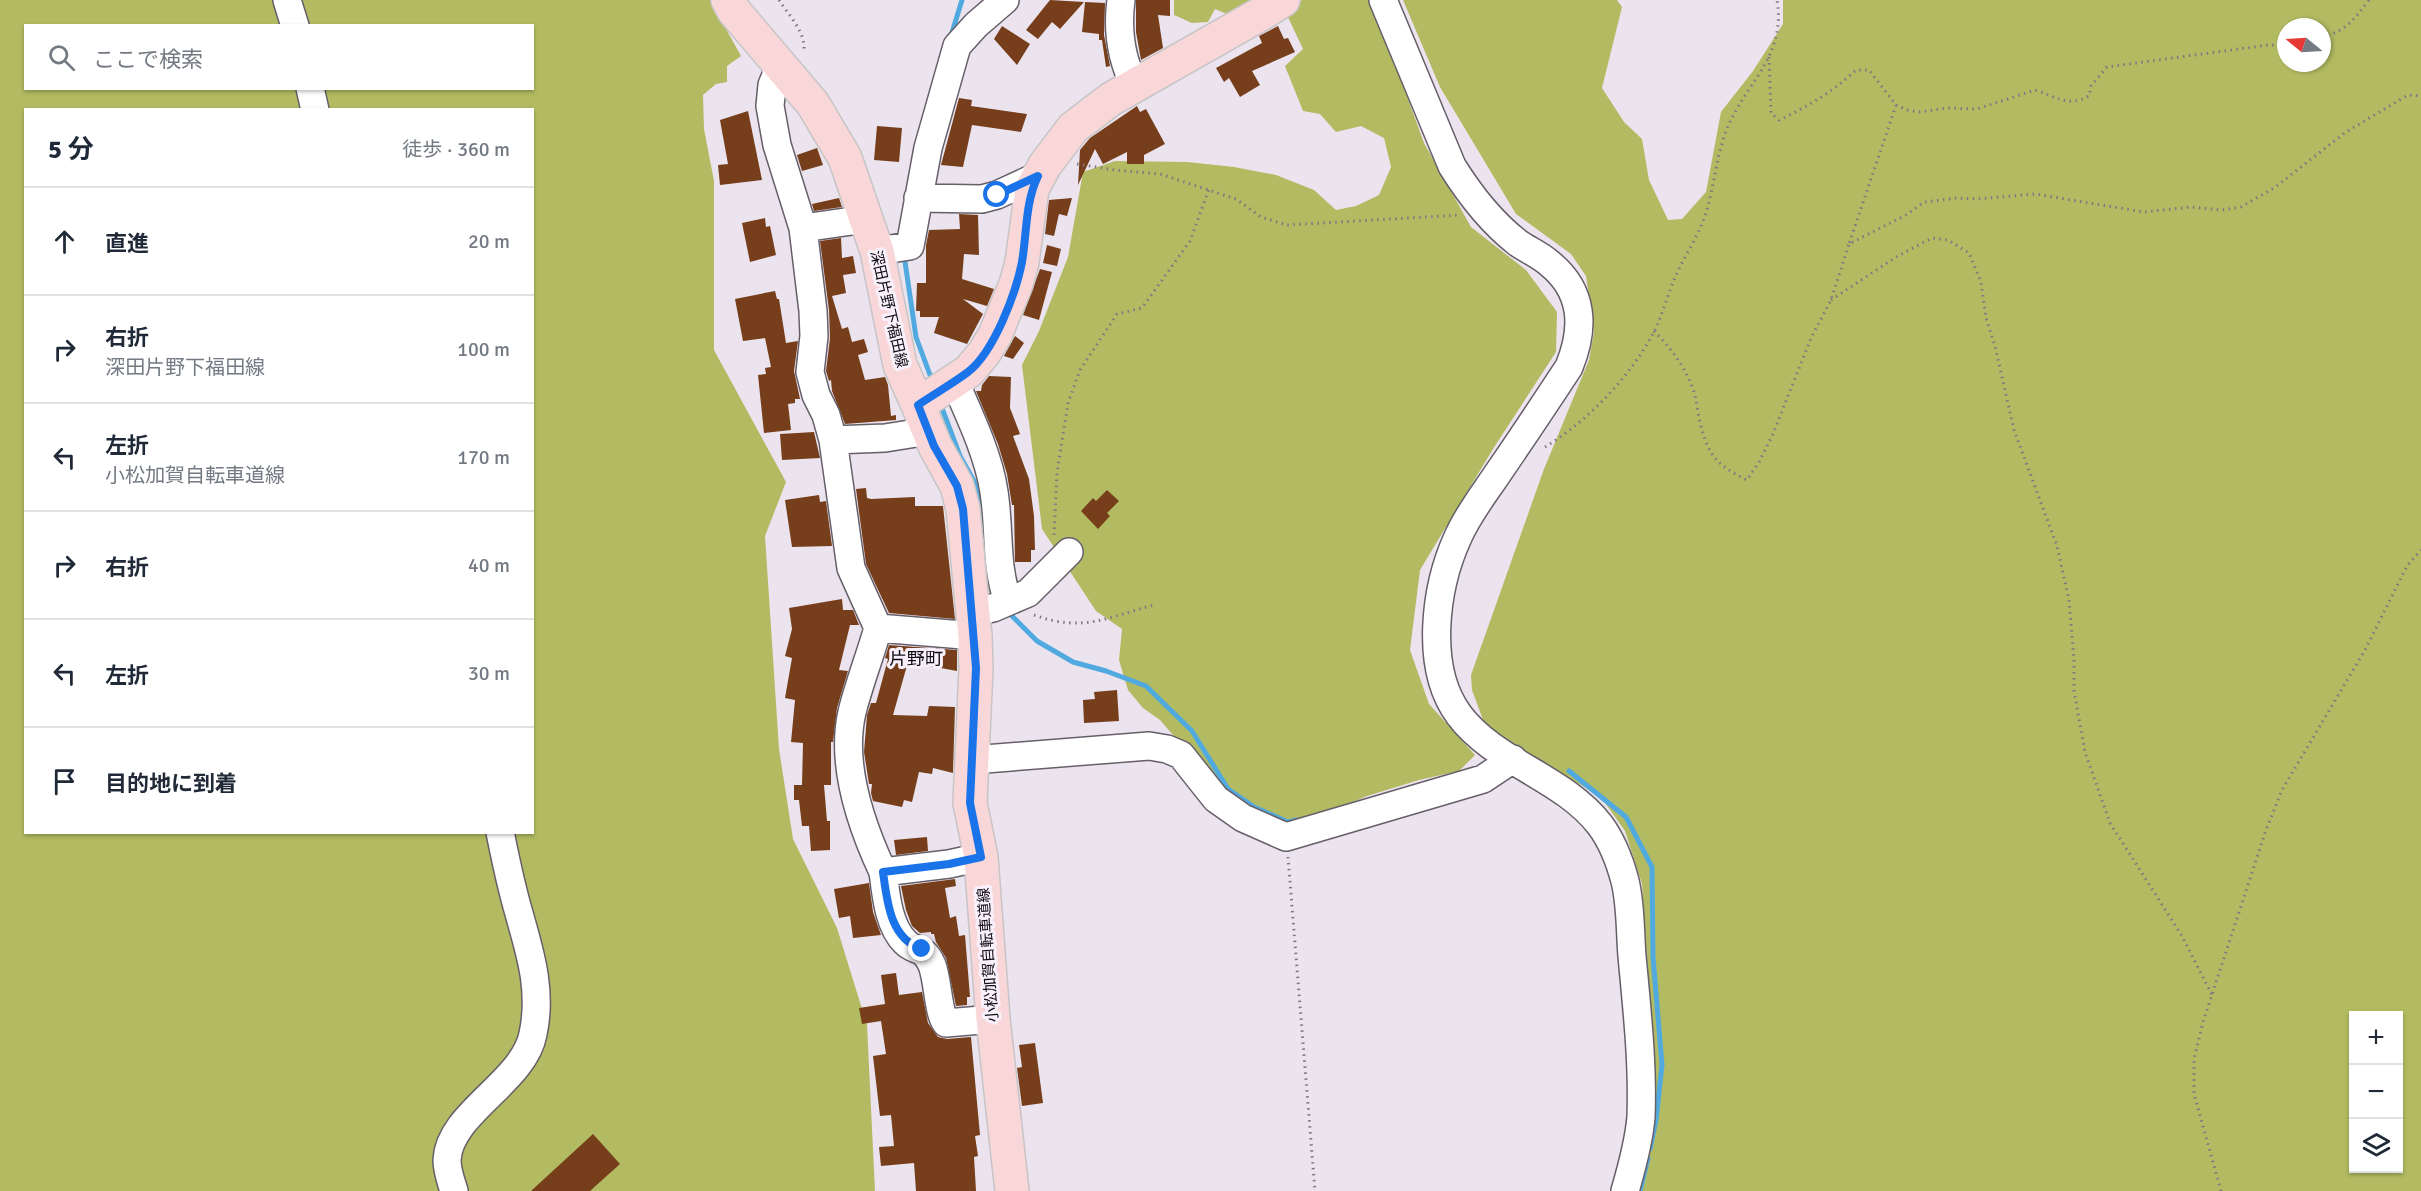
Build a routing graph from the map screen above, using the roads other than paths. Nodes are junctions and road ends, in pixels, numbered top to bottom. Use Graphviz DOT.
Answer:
graph roads {
  1 [pos="287,0"];
  2 [pos="728,0"];
  3 [pos="1005,0"];
  4 [pos="1121,0"];
  5 [pos="1283,0"];
  6 [pos="1383,0"];
  7 [pos="294,24"];
  8 [pos="785,72"];
  9 [pos="1135,86"];
  10 [pos="310,90"];
  11 [pos="315,108"];
  12 [pos="1042,171"];
  13 [pos="918,198"];
  14 [pos="866,219"];
  15 [pos="802,228"];
  16 [pos="877,251"];
  17 [pos="954,380"];
  18 [pos="923,418"];
  19 [pos="833,440"];
  20 [pos="1061,547"];
  21 [pos="1008,601"];
  22 [pos="974,624"];
  23 [pos="878,628"];
  24 [pos="1513,759"];
  25 [pos="972,760"];
  26 [pos="500,834"];
  27 [pos="981,857"];
  28 [pos="883,872"];
  29 [pos="993,1020"];
  30 [pos="454,1191"];
  31 [pos="1012,1191"];
  32 [pos="1625,1191"];
  1 -- 7 [label="street"];
  2 -- 8 [label="main road, 深田片野下福田線"];
  3 -- 13 [label="street"];
  4 -- 9 [label="street"];
  5 -- 9 [label="main road"];
  6 -- 24 [label="street"];
  8 -- 14 [label="main road, 深田片野下福田線"];
  8 -- 15 [label="street"];
  9 -- 12 [label="main road"];
  10 -- 11 [label="street"];
  12 -- 13 [label="street"];
  12 -- 17 [label="main road"];
  13 -- 16 [label="street"];
  14 -- 15 [label="street"];
  14 -- 16 [label="main road, 深田片野下福田線"];
  15 -- 19 [label="street"];
  16 -- 18 [label="main road, 深田片野下福田線"];
  17 -- 18 [label="main road"];
  17 -- 21 [label="street"];
  18 -- 19 [label="street"];
  18 -- 22 [label="main road, 小松加賀自転車道線"];
  19 -- 23 [label="street"];
  20 -- 21 [label="street"];
  21 -- 22 [label="street"];
  22 -- 23 [label="street"];
  22 -- 25 [label="main road, 小松加賀自転車道線"];
  23 -- 28 [label="street"];
  24 -- 25 [label="street"];
  24 -- 32 [label="street"];
  25 -- 27 [label="main road, 小松加賀自転車道線"];
  26 -- 30 [label="street"];
  27 -- 28 [label="street"];
  27 -- 29 [label="main road, 小松加賀自転車道線"];
  28 -- 29 [label="street"];
  29 -- 31 [label="main road, 小松加賀自転車道線"];
}
